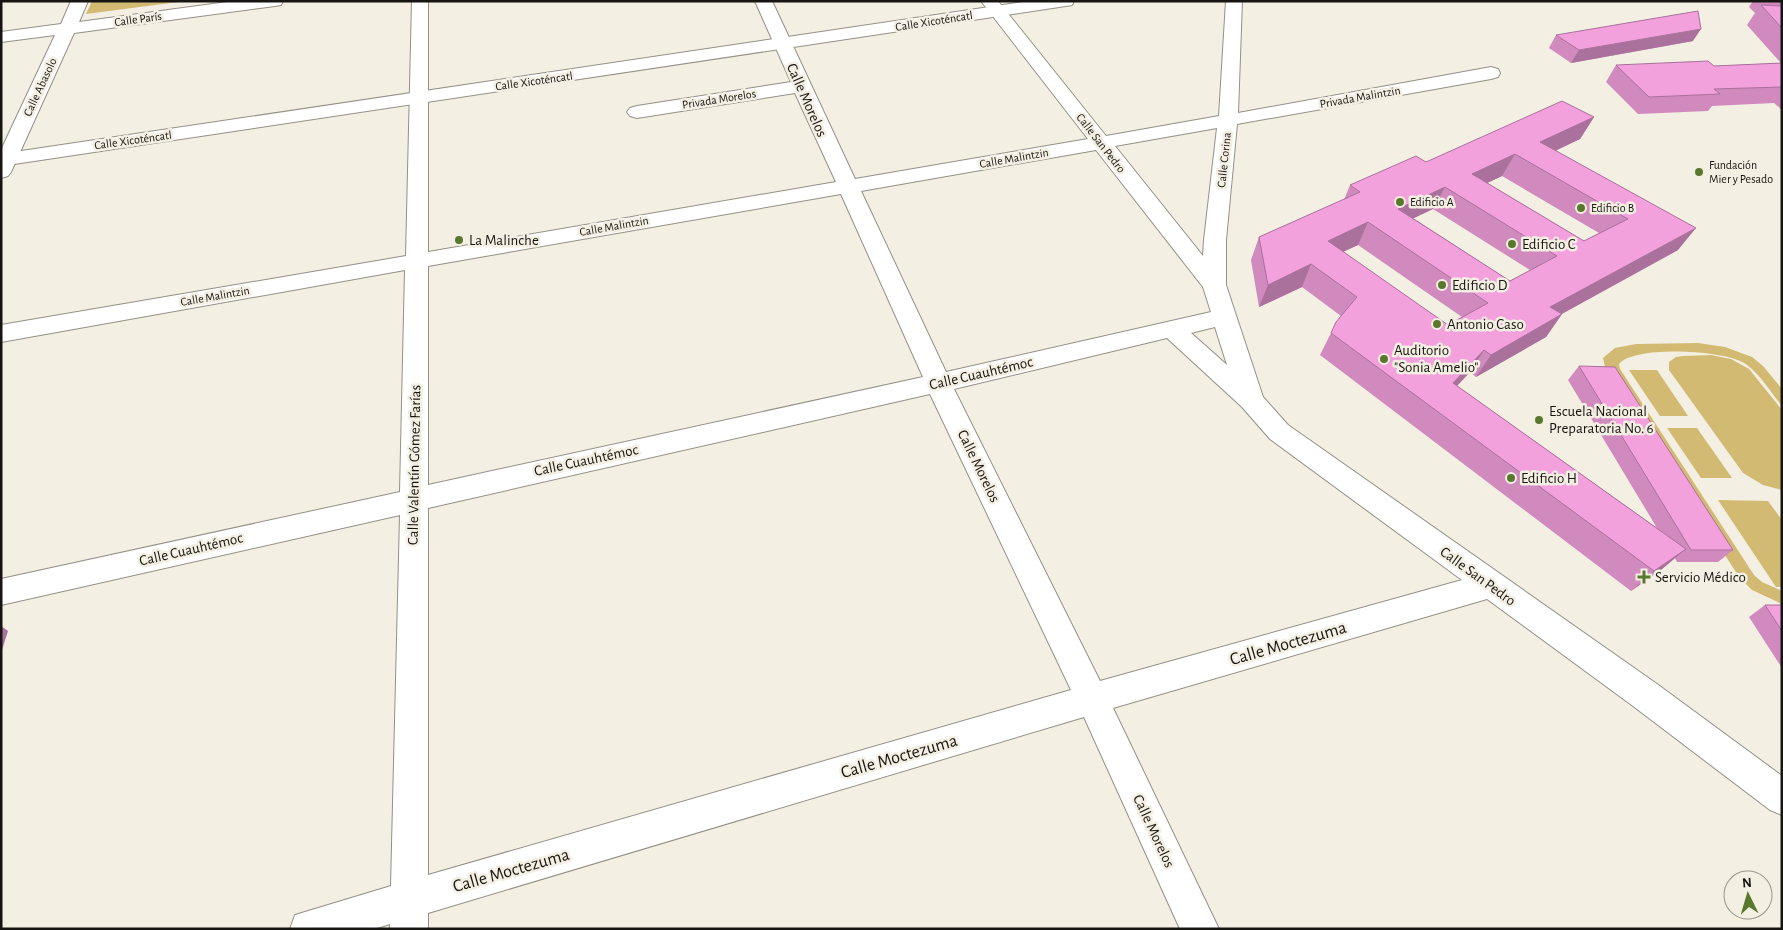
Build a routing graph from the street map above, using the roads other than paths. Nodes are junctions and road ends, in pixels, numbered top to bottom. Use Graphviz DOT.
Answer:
graph roads {
  1 [pos="80,1"];
  2 [pos="275,1"];
  3 [pos="420,1"];
  4 [pos="763,1"];
  5 [pos="1066,1"];
  6 [pos="1234,1"];
  7 [pos="993,6"];
  8 [pos="67,29"];
  9 [pos="1,37"];
  10 [pos="782,44"];
  11 [pos="1491,72"];
  12 [pos="801,86"];
  13 [pos="420,97"];
  14 [pos="637,112"];
  15 [pos="1228,121"];
  16 [pos="1101,142"];
  17 [pos="3,164"];
  18 [pos="846,187"];
  19 [pos="417,260"];
  20 [pos="1214,285"];
  21 [pos="1224,316"];
  22 [pos="1171,328"];
  23 [pos="1,334"];
  24 [pos="938,383"];
  25 [pos="1251,401"];
  26 [pos="414,498"];
  27 [pos="1490,585"];
  28 [pos="1,592"];
  29 [pos="1092,699"];
  30 [pos="1782,798"];
  31 [pos="409,914"];
  32 [pos="309,929"];
  33 [pos="1200,929"];
  1 -- 8 [label="street, Calle Abasolo"];
  2 -- 8 [label="street, Calle París"];
  3 -- 13 [label="street, Calle Valentín Gómez Farías"];
  4 -- 10 [label="street, Calle Morelos"];
  5 -- 7 [label="street, Calle Xicoténcatl"];
  6 -- 15 [label="street, Calle Corina"];
  7 -- 10 [label="street, Calle Xicoténcatl"];
  7 -- 16 [label="street, Calle San Pedro"];
  8 -- 9 [label="street, Calle París"];
  8 -- 17 [label="street, Calle Abasolo"];
  10 -- 12 [label="street, Calle Morelos"];
  10 -- 13 [label="street, Calle Xicoténcatl"];
  11 -- 15 [label="street, Privada Malintzin"];
  12 -- 14 [label="street, Privada Morelos"];
  12 -- 18 [label="street, Calle Morelos"];
  13 -- 17 [label="street, Calle Xicoténcatl"];
  13 -- 19 [label="street, Calle Valentín Gómez Farías"];
  15 -- 16 [label="street, Calle Malintzin"];
  15 -- 20 [label="street, Calle Corina"];
  16 -- 18 [label="street, Calle Malintzin"];
  16 -- 20 [label="street, Calle San Pedro"];
  18 -- 19 [label="street, Calle Malintzin"];
  18 -- 24 [label="street, Calle Morelos"];
  19 -- 23 [label="street, Calle Malintzin"];
  19 -- 26 [label="street, Calle Valentín Gómez Farías"];
  20 -- 21 [label="street, Calle Corina"];
  21 -- 22 [label="street, Calle Cuauhtémoc"];
  21 -- 25 [label="street, Calle San Pedro"];
  22 -- 24 [label="street, Calle Cuauhtémoc"];
  22 -- 25 [label="street"];
  24 -- 26 [label="street, Calle Cuauhtémoc"];
  24 -- 29 [label="street, Calle Morelos"];
  25 -- 27 [label="street, Calle San Pedro"];
  26 -- 28 [label="street, Calle Cuauhtémoc"];
  26 -- 31 [label="street, Calle Valentín Gómez Farías"];
  27 -- 29 [label="street, Calle Moctezuma"];
  27 -- 30 [label="street, Calle San Pedro"];
  29 -- 31 [label="street, Calle Moctezuma"];
  29 -- 33 [label="street, Calle Morelos"];
  31 -- 32 [label="street, Calle Moctezuma"];
}
